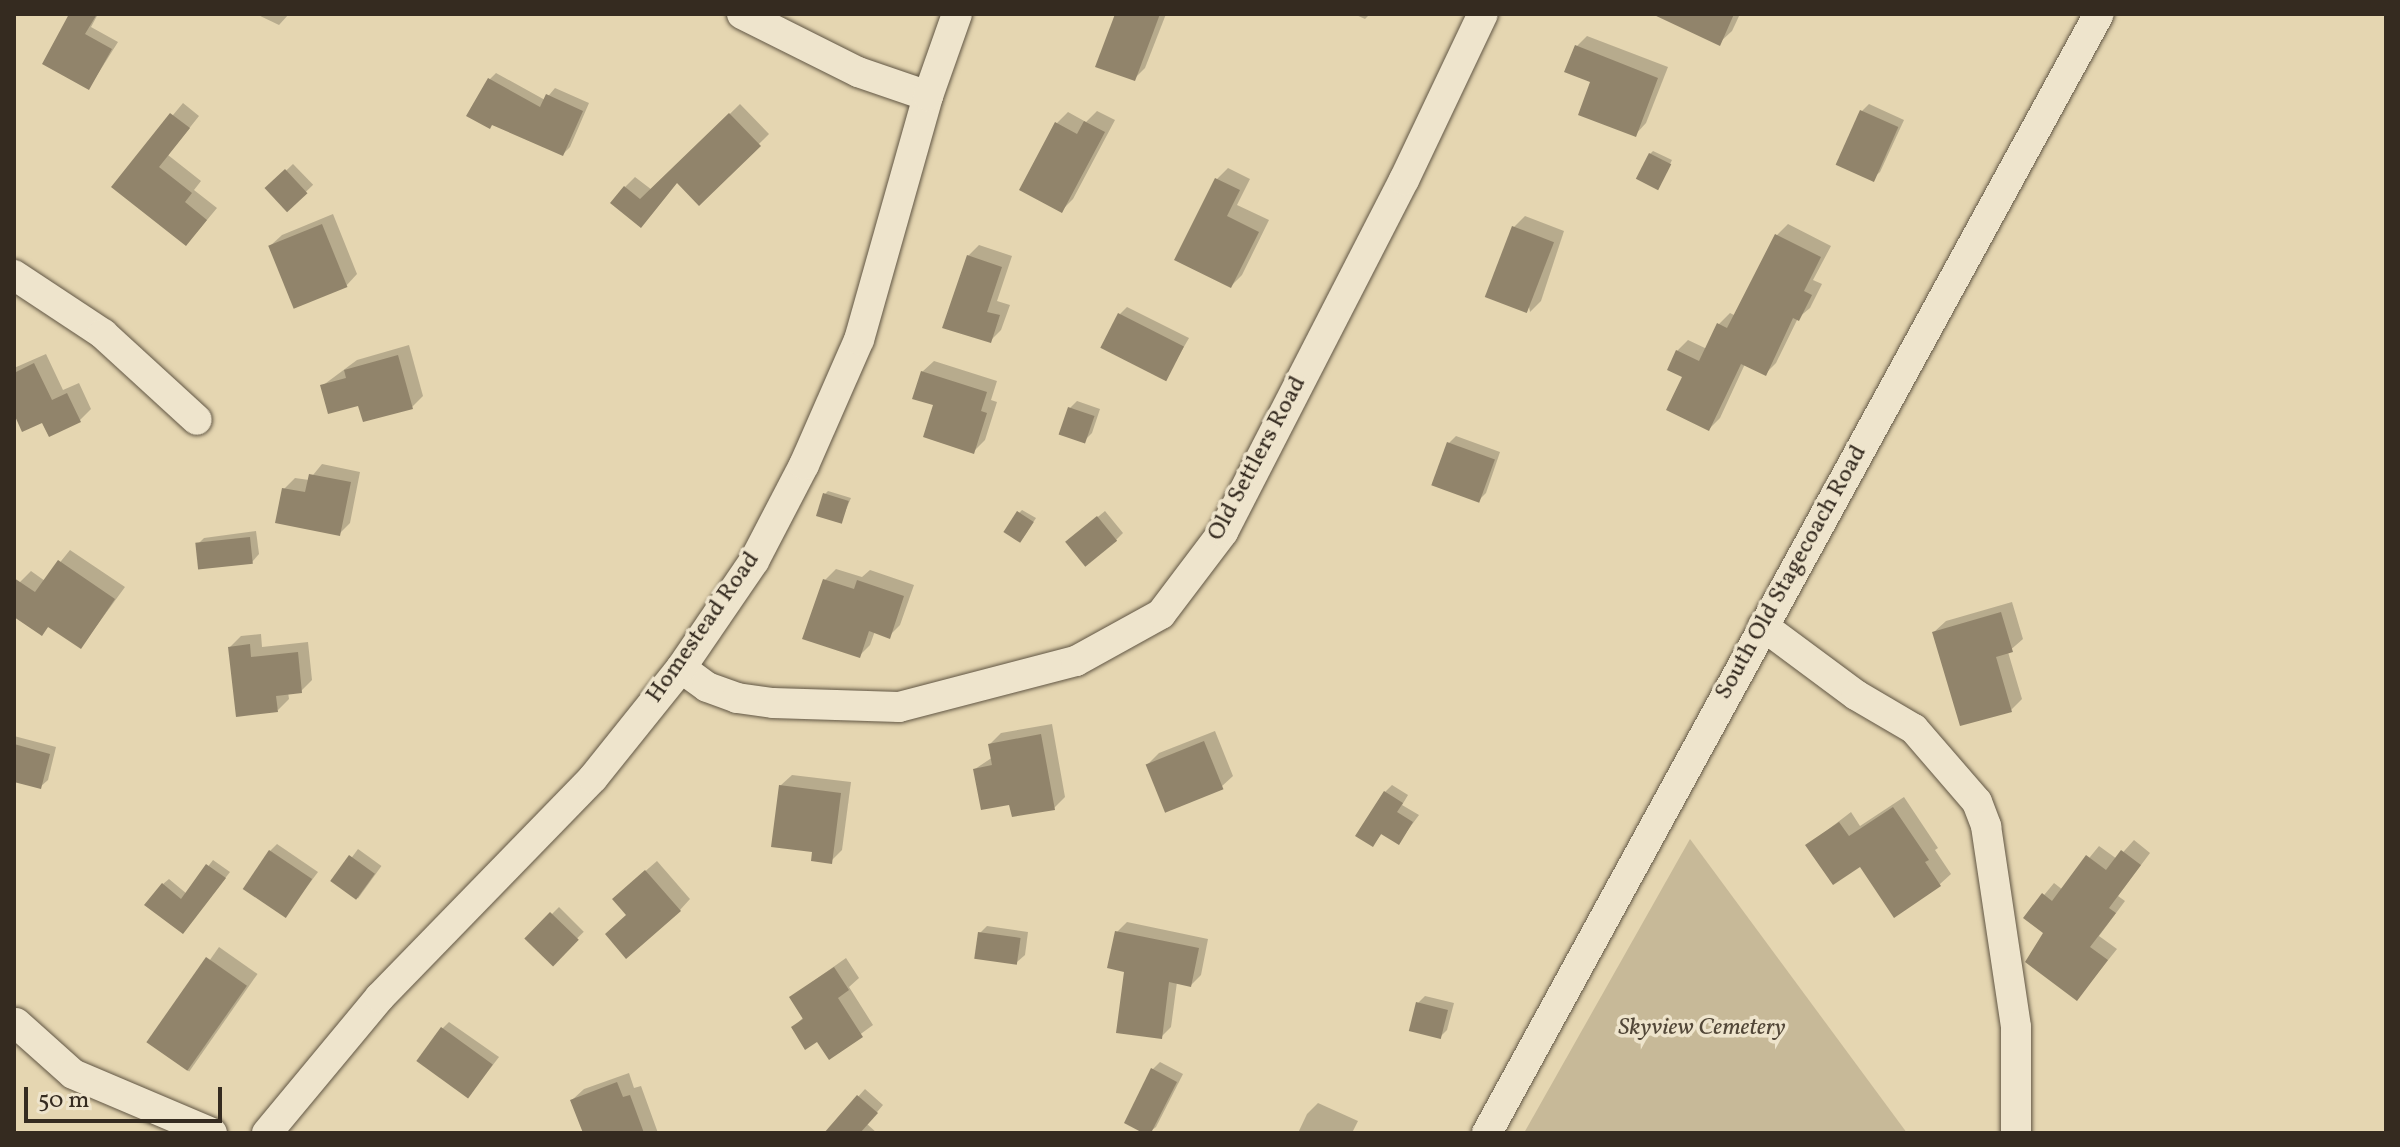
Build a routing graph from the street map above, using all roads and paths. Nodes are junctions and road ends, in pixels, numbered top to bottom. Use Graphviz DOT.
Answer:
graph roads {
  1 [pos="742,14"];
  2 [pos="957,14"];
  3 [pos="1483,14"];
  4 [pos="2099,14"];
  5 [pos="928,96"];
  6 [pos="14,275"];
  7 [pos="197,420"];
  8 [pos="1763,626"];
  9 [pos="681,668"];
  10 [pos="16,1023"];
  11 [pos="212,1133"];
  12 [pos="267,1133"];
  13 [pos="1487,1133"];
  14 [pos="2016,1133"];
  1 -- 5 [label="street"];
  2 -- 5 [label="street, Homestead Road"];
  3 -- 9 [label="street, Old Settlers Road"];
  4 -- 8 [label="street, South Old Stagecoach Road"];
  5 -- 9 [label="street, Homestead Road"];
  6 -- 7 [label="street"];
  8 -- 13 [label="street, South Old Stagecoach Road"];
  8 -- 14 [label="street"];
  9 -- 12 [label="street, Homestead Road"];
  10 -- 11 [label="street"];
}
